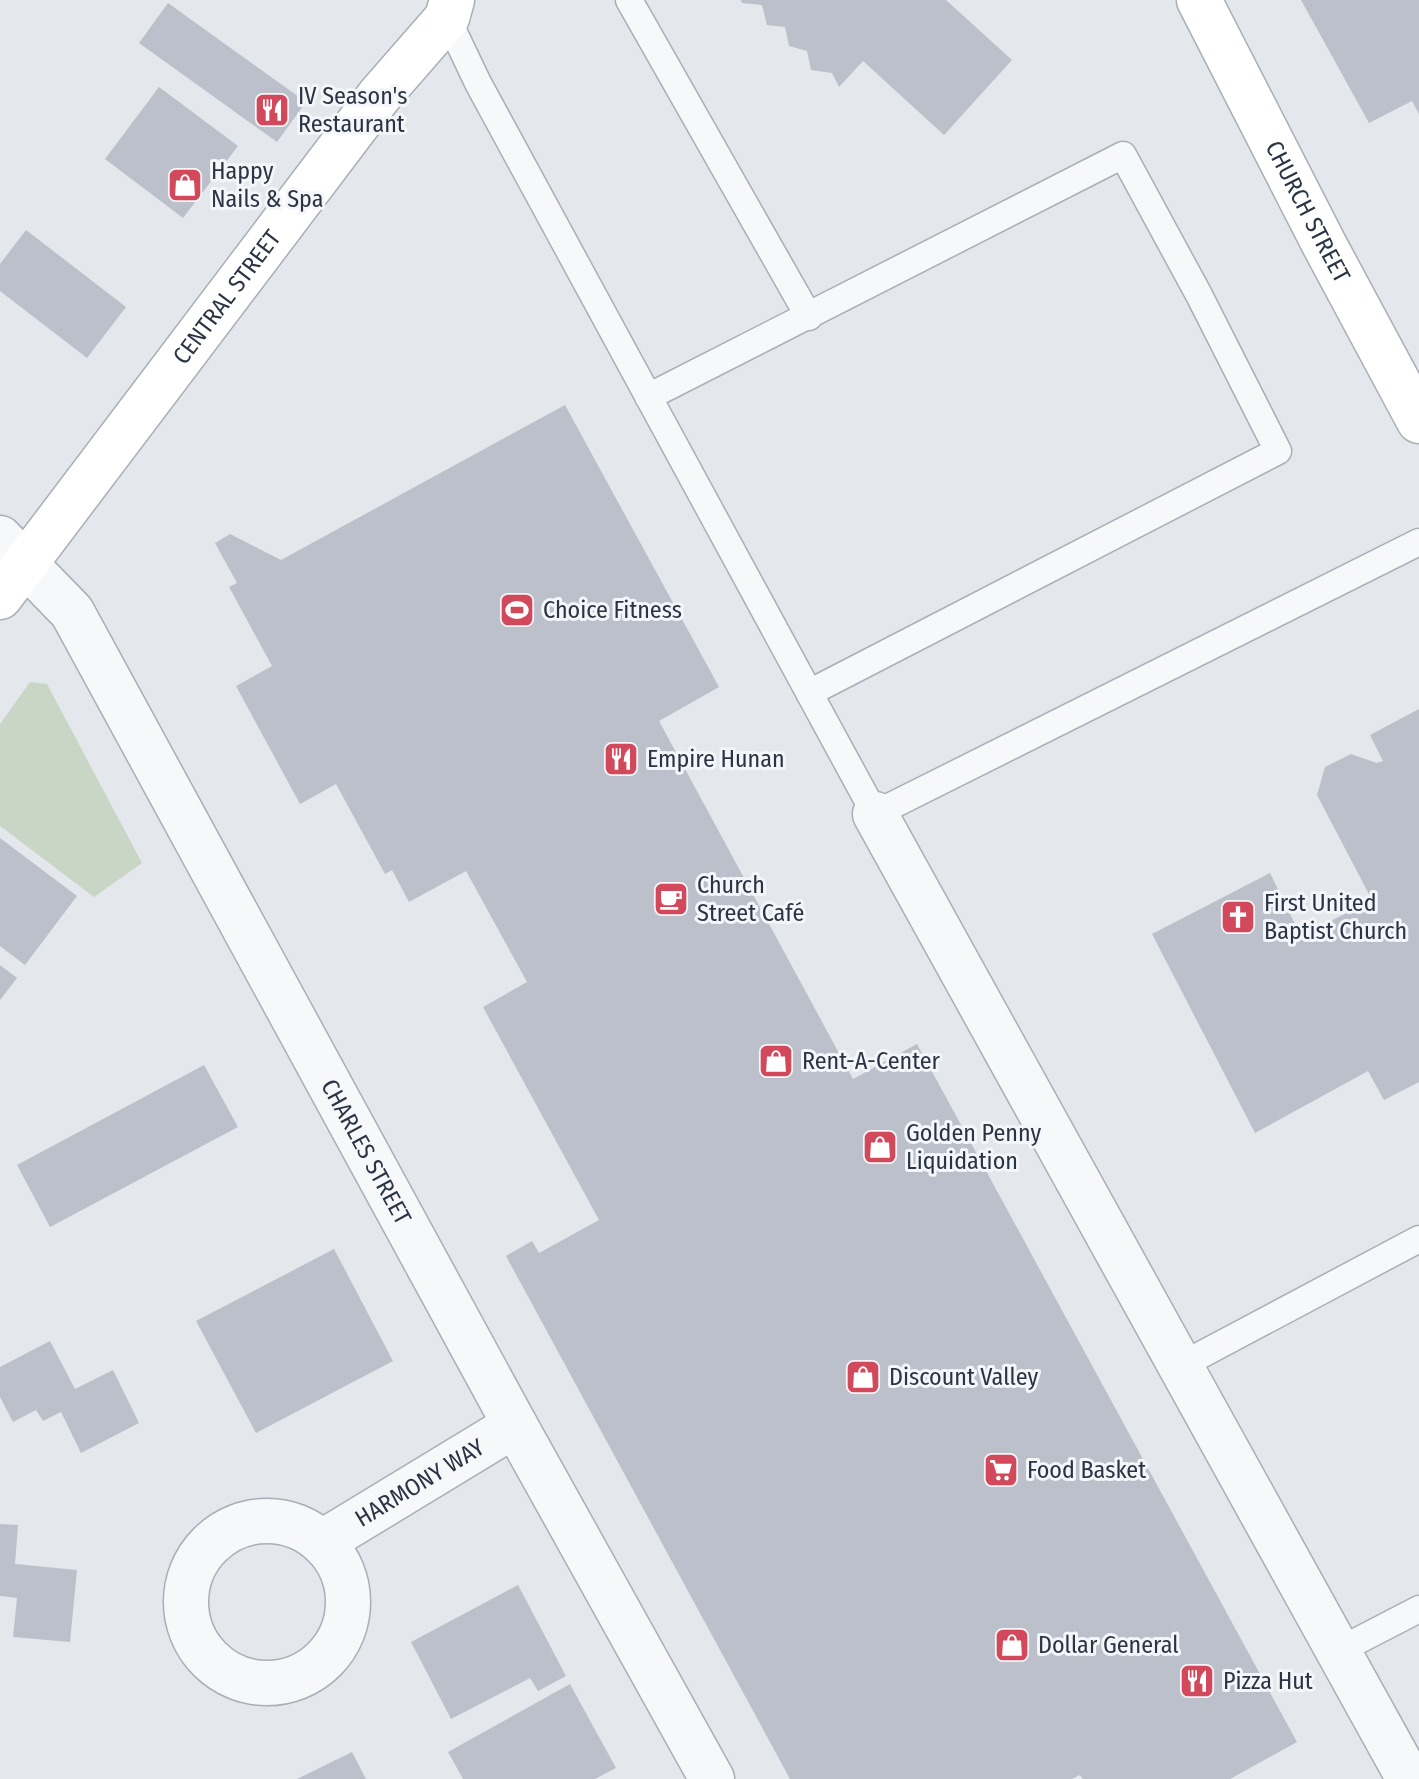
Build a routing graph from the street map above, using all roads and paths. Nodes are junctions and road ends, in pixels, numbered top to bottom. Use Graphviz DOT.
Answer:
graph roads {
  1 [pos="629,0"];
  2 [pos="1199,0"];
  3 [pos="449,9"];
  4 [pos="809,317"];
  5 [pos="648,397"];
  6 [pos="1419,421"];
  7 [pos="1419,542"];
  8 [pos="8,567"];
  9 [pos="809,693"];
  10 [pos="875,814"];
  11 [pos="1419,1239"];
  12 [pos="1180,1366"];
  13 [pos="515,1425"];
  14 [pos="324,1541"];
  15 [pos="1419,1609"];
  16 [pos="1338,1651"];
  17 [pos="712,1779"];
  18 [pos="1409,1779"];
  1 -- 4 [label="lane"];
  2 -- 6 [label="street, CHURCH STREET"];
  3 -- 5 [label="lane"];
  3 -- 8 [label="street, CENTRAL STREET"];
  4 -- 5 [label="lane"];
  4 -- 9 [label="lane"];
  5 -- 9 [label="lane"];
  7 -- 10 [label="lane"];
  8 -- 13 [label="street, CHARLES STREET"];
  9 -- 10 [label="lane"];
  10 -- 12 [label="street"];
  11 -- 12 [label="lane"];
  12 -- 16 [label="street"];
  13 -- 14 [label="street, HARMONY WAY"];
  13 -- 17 [label="street, CHARLES STREET"];
  15 -- 16 [label="lane"];
  16 -- 18 [label="street"];
}
